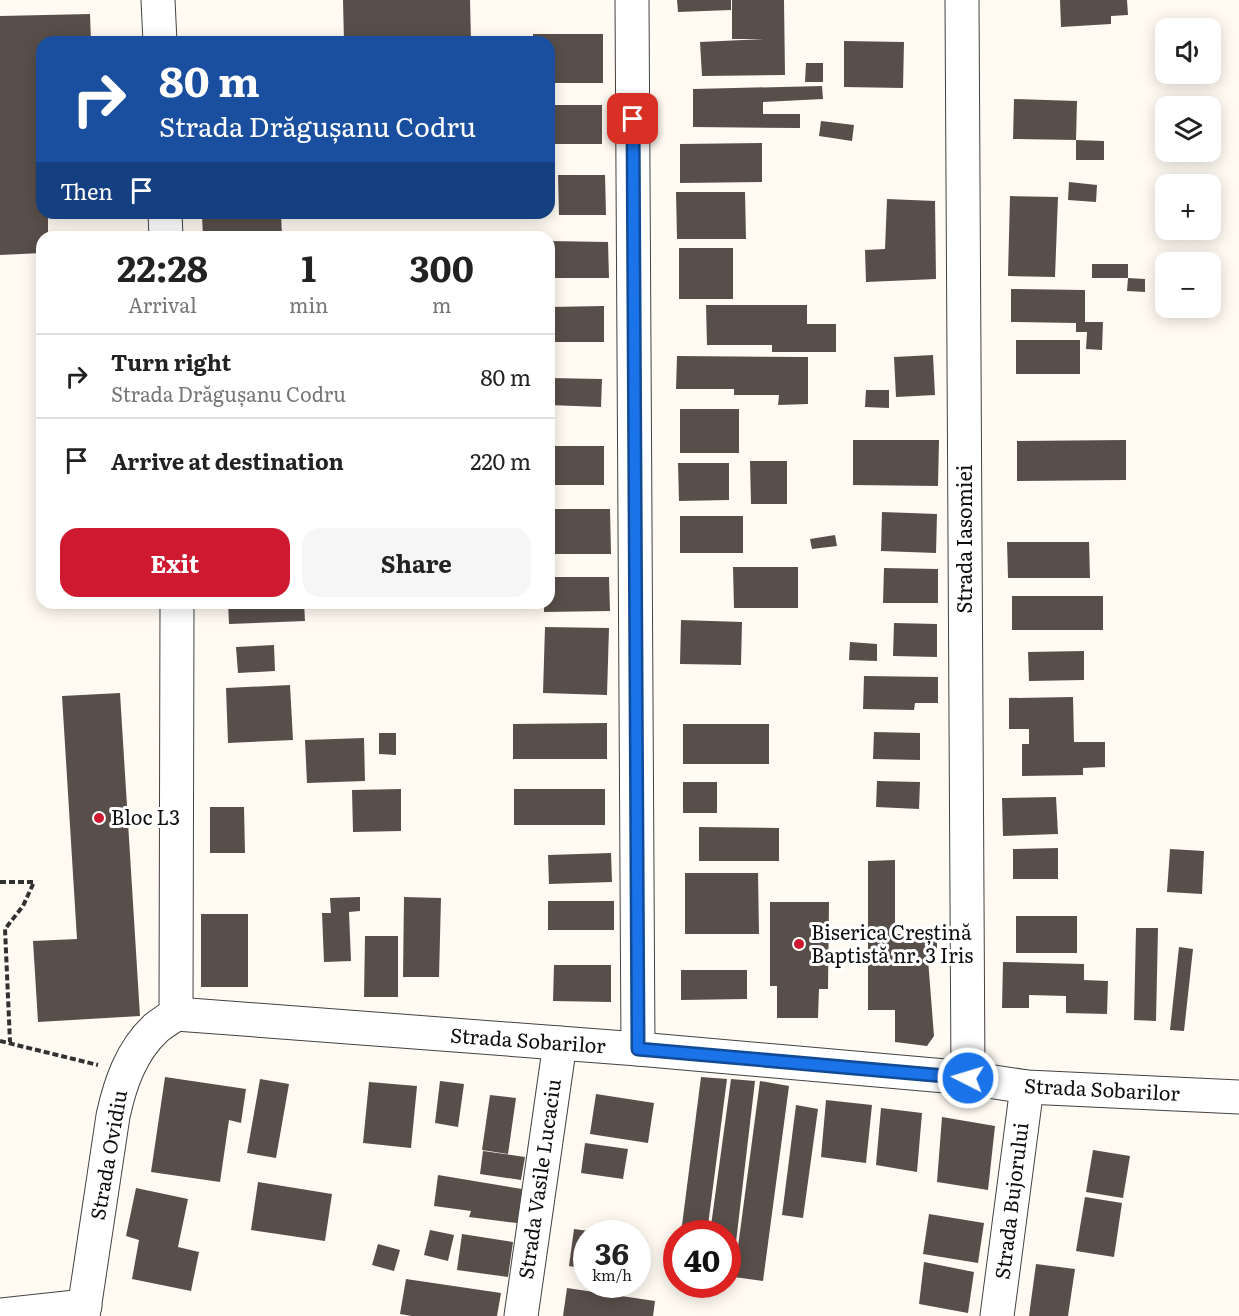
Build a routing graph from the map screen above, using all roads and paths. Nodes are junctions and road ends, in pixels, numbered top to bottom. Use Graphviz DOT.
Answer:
graph roads {
  1 [pos="158,0"];
  2 [pos="632,0"];
  3 [pos="962,0"];
  4 [pos="160,36"];
  5 [pos="177,609"];
  6 [pos="0,882"];
  7 [pos="176,1014"];
  8 [pos="0,1041"];
  9 [pos="10,1042"];
  10 [pos="560,1043"];
  11 [pos="638,1049"];
  12 [pos="126,1072"];
  13 [pos="968,1078"];
  14 [pos="1027,1086"];
  15 [pos="1239,1097"];
  16 [pos="84,1311"];
  17 [pos="0,1315"];
  18 [pos="521,1316"];
  19 [pos="998,1316"];
  1 -- 4 [label="street"];
  2 -- 11 [label="street"];
  3 -- 13 [label="street, Strada Iasomiei"];
  5 -- 7 [label="street"];
  6 -- 9 [label="path"];
  7 -- 10 [label="street, Strada Sobarilor"];
  7 -- 12 [label="street, Strada Ovidiu"];
  8 -- 9 [label="path"];
  9 -- 12 [label="path"];
  10 -- 11 [label="street, Strada Sobarilor"];
  10 -- 18 [label="street, Strada Vasile Lucaciu"];
  11 -- 13 [label="street, Strada Sobarilor"];
  12 -- 16 [label="street, Strada Ovidiu"];
  13 -- 14 [label="street, Strada Sobarilor"];
  14 -- 15 [label="street, Strada Sobarilor"];
  14 -- 19 [label="street, Strada Bujorului"];
  16 -- 17 [label="street"];
}
